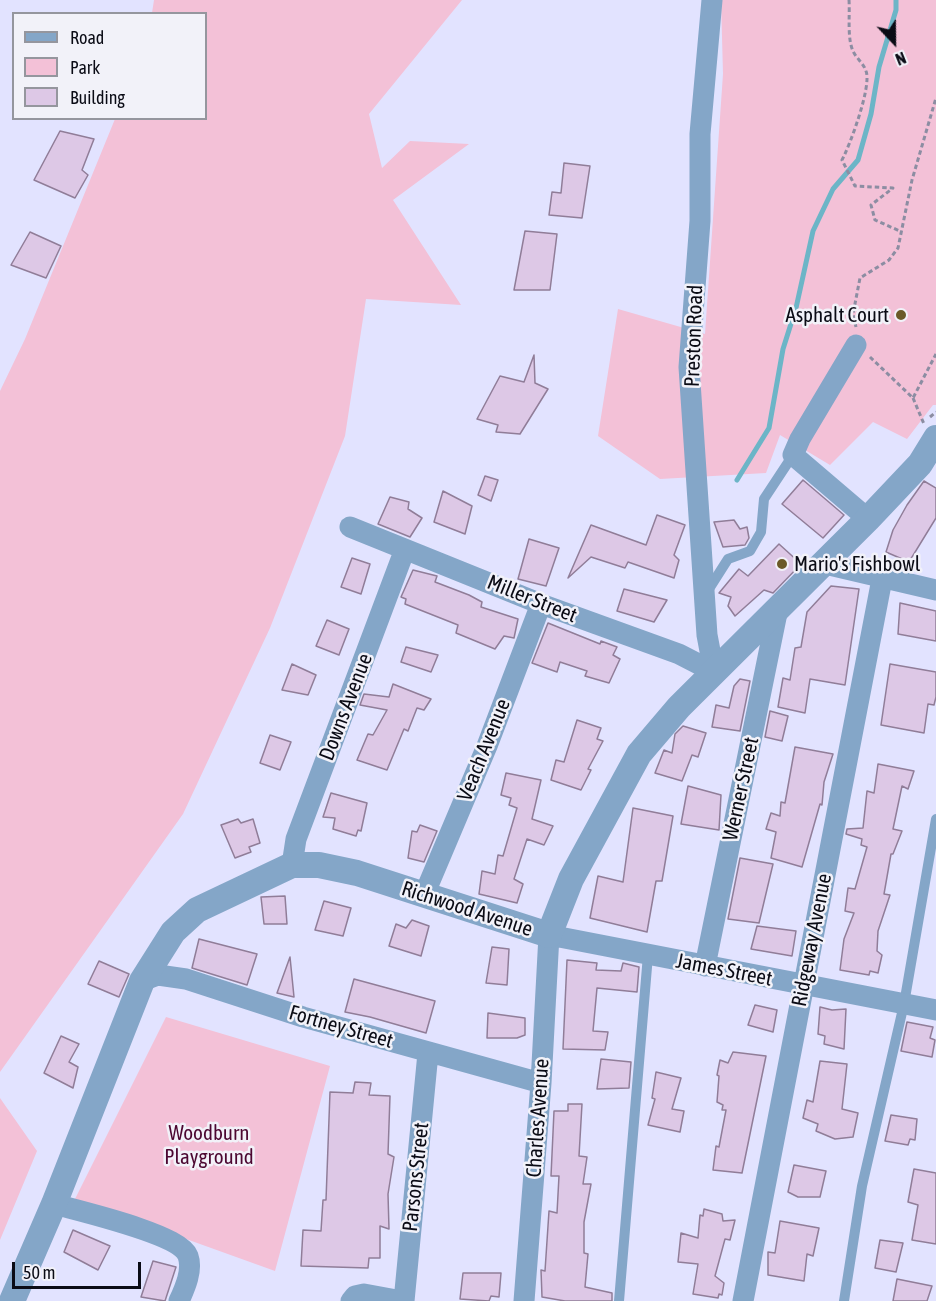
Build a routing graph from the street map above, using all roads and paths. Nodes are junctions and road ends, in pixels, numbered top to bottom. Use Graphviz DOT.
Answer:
graph roads {
  1 [pos="712,0"];
  2 [pos="849,0"];
  3 [pos="936,98"];
  4 [pos="902,232"];
  5 [pos="856,345"];
  6 [pos="936,354"];
  7 [pos="913,398"];
  8 [pos="930,432"];
  9 [pos="793,456"];
  10 [pos="868,519"];
  11 [pos="350,527"];
  12 [pos="405,549"];
  13 [pos="825,564"];
  14 [pos="882,579"];
  15 [pos="936,590"];
  16 [pos="705,596"];
  17 [pos="541,604"];
  18 [pos="777,613"];
  19 [pos="714,672"];
  20 [pos="936,819"];
  21 [pos="292,866"];
  22 [pos="424,895"];
  23 [pos="549,935"];
  24 [pos="648,955"];
  25 [pos="705,966"];
  26 [pos="142,981"];
  27 [pos="802,986"];
  28 [pos="904,1004"];
  29 [pos="936,1010"];
  30 [pos="429,1053"];
  31 [pos="541,1083"];
  32 [pos="54,1204"];
  33 [pos="12,1301"];
  34 [pos="179,1301"];
  35 [pos="351,1301"];
  36 [pos="403,1301"];
  37 [pos="524,1301"];
  38 [pos="619,1301"];
  39 [pos="743,1301"];
  40 [pos="844,1301"];
  1 -- 16 [label="street, Preston Road"];
  2 -- 4 [label="path"];
  3 -- 4 [label="path"];
  4 -- 5 [label="path"];
  5 -- 7 [label="path"];
  5 -- 9 [label="street"];
  6 -- 7 [label="path"];
  7 -- 8 [label="path"];
  8 -- 10 [label="street, Richwood Avenue"];
  9 -- 10 [label="street"];
  9 -- 16 [label="lane"];
  10 -- 13 [label="street, Richwood Avenue"];
  11 -- 12 [label="street, Miller Street"];
  12 -- 17 [label="street, Miller Street"];
  12 -- 21 [label="street, Downs Avenue"];
  13 -- 14 [label="street"];
  13 -- 18 [label="street, Richwood Avenue"];
  14 -- 15 [label="street"];
  14 -- 27 [label="street, Ridgeway Avenue"];
  16 -- 19 [label="street, Preston Road"];
  17 -- 19 [label="street, Miller Street"];
  17 -- 22 [label="street, Veach Avenue"];
  18 -- 19 [label="street, Richwood Avenue"];
  18 -- 25 [label="street, Werner Street"];
  19 -- 23 [label="street, Richwood Avenue"];
  20 -- 28 [label="lane"];
  21 -- 22 [label="street, Richwood Avenue"];
  21 -- 26 [label="street, Richwood Avenue"];
  22 -- 23 [label="street, Richwood Avenue"];
  23 -- 24 [label="street, James Street"];
  23 -- 31 [label="street, Charles Avenue"];
  24 -- 25 [label="street, James Street"];
  24 -- 38 [label="lane"];
  25 -- 27 [label="street, James Street"];
  26 -- 30 [label="street, Fortney Street"];
  26 -- 32 [label="street, Richwood Avenue"];
  27 -- 28 [label="street, James Street"];
  27 -- 39 [label="street, Ridgeway Avenue"];
  28 -- 29 [label="street, James Street"];
  28 -- 40 [label="lane"];
  30 -- 31 [label="street, Fortney Street"];
  30 -- 36 [label="street, Parsons Street"];
  31 -- 37 [label="street, Charles Avenue"];
  32 -- 33 [label="street, Richwood Avenue"];
  32 -- 34 [label="street"];
  35 -- 36 [label="street"];
}
